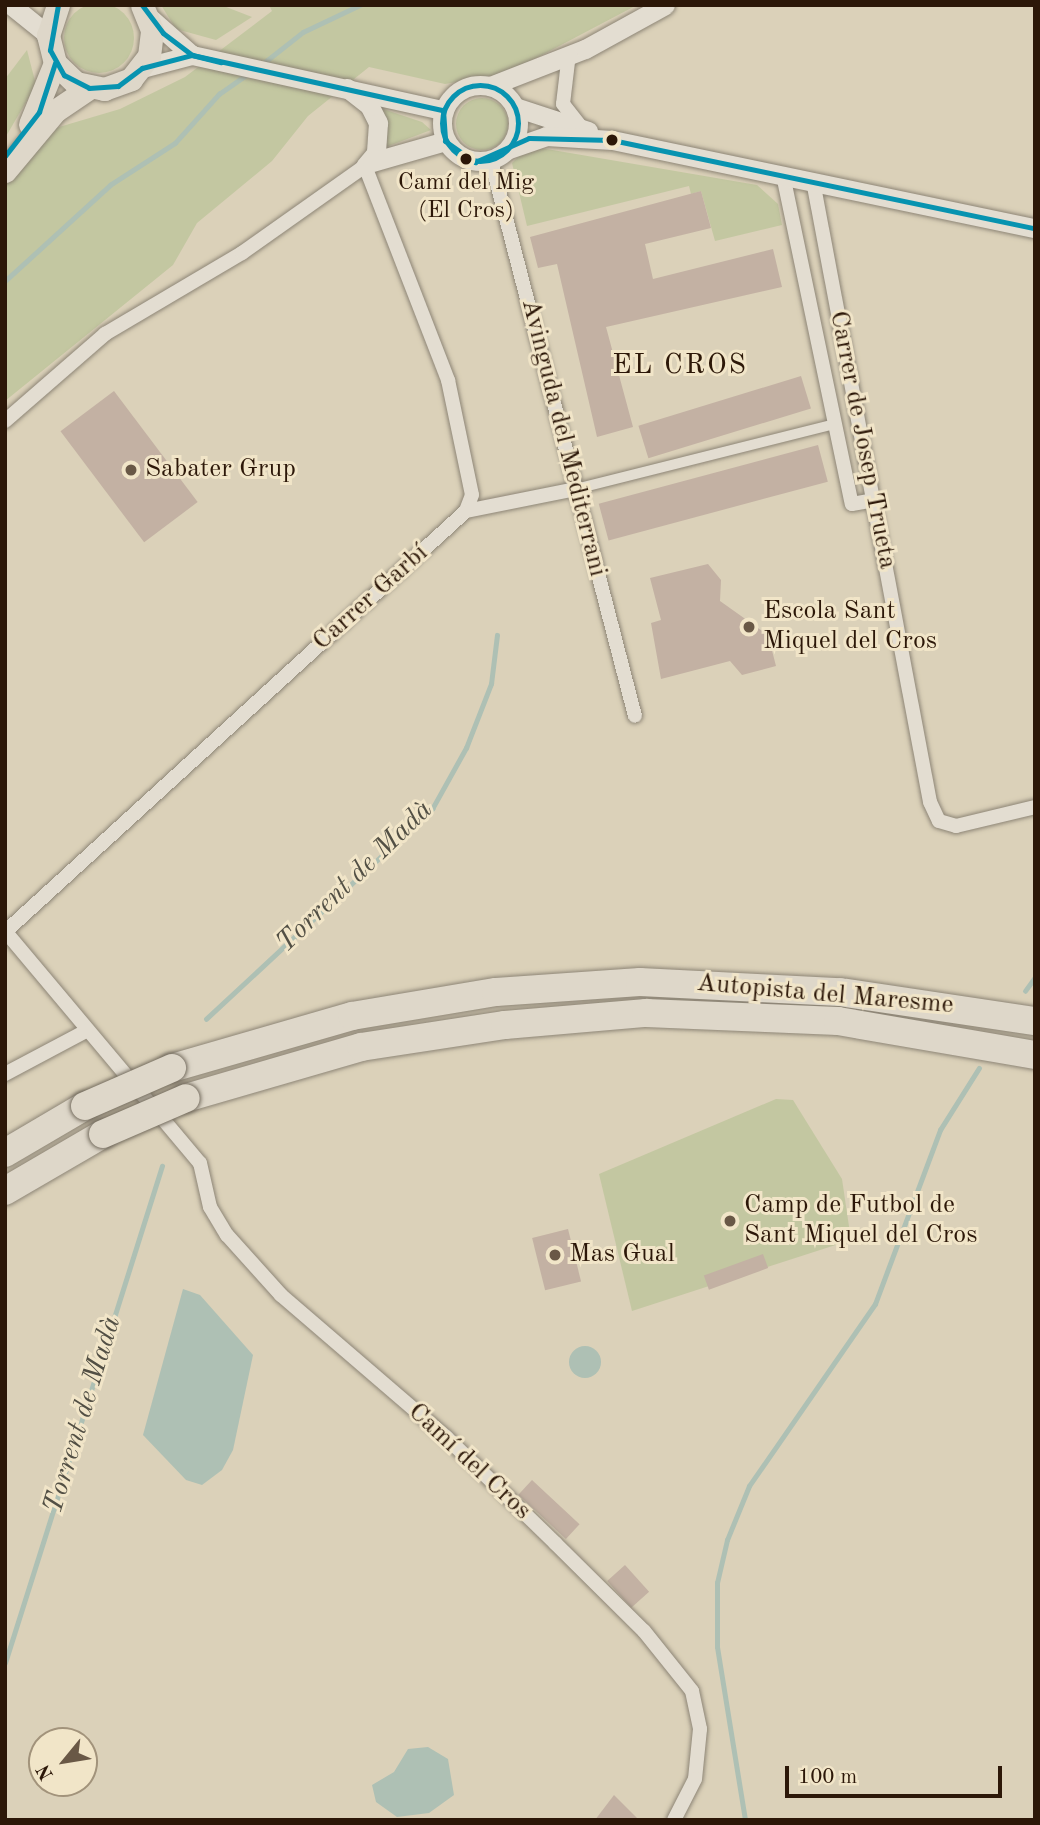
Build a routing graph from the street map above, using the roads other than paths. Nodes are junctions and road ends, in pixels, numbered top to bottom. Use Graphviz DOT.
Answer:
graph roads {
  1 [pos="11,5"];
  2 [pos="58,5"];
  3 [pos="665,5"];
  4 [pos="145,11"];
  5 [pos="48,35"];
  6 [pos="585,49"];
  7 [pos="192,55"];
  8 [pos="568,62"];
  9 [pos="55,63"];
  10 [pos="142,68"];
  11 [pos="344,86"];
  12 [pos="490,86"];
  13 [pos="89,88"];
  14 [pos="513,104"];
  15 [pos="443,110"];
  16 [pos="582,128"];
  17 [pos="612,140"];
  18 [pos="445,141"];
  19 [pos="509,149"];
  20 [pos="5,156"];
  21 [pos="491,160"];
  22 [pos="369,164"];
  23 [pos="5,171"];
  24 [pos="783,175"];
  25 [pos="813,181"];
  26 [pos="1035,228"];
  27 [pos="5,421"];
  28 [pos="835,424"];
  29 [pos="576,489"];
  30 [pos="875,500"];
  31 [pos="466,511"];
  32 [pos="635,716"];
  33 [pos="1035,807"];
  34 [pos="5,931"];
  35 [pos="1035,1021"];
  36 [pos="86,1031"];
  37 [pos="1035,1055"];
  38 [pos="5,1074"];
  39 [pos="5,1153"];
  40 [pos="5,1191"];
  41 [pos="674,1820"];
  1 -- 5 [label="street"];
  2 -- 5 [label="main road"];
  3 -- 6 [label="street"];
  4 -- 7 [label="street"];
  4 -- 10 [label="main road"];
  5 -- 9 [label="main road"];
  6 -- 8 [label="street"];
  6 -- 12 [label="street"];
  7 -- 10 [label="street"];
  7 -- 11 [label="street"];
  8 -- 14 [label="street"];
  8 -- 16 [label="street"];
  9 -- 13 [label="main road"];
  9 -- 20 [label="main road"];
  10 -- 13 [label="main road"];
  11 -- 15 [label="street"];
  11 -- 22 [label="street"];
  12 -- 14 [label="street"];
  12 -- 15 [label="street"];
  13 -- 23 [label="main road"];
  14 -- 16 [label="street"];
  14 -- 19 [label="street"];
  15 -- 18 [label="street"];
  16 -- 17 [label="street"];
  17 -- 19 [label="street"];
  17 -- 24 [label="street"];
  18 -- 21 [label="street"];
  18 -- 22 [label="street"];
  19 -- 21 [label="street"];
  21 -- 29 [label="street, Avinguda del Mediterrani"];
  22 -- 27 [label="street"];
  22 -- 31 [label="street"];
  24 -- 25 [label="street"];
  24 -- 28 [label="street"];
  25 -- 26 [label="street"];
  25 -- 30 [label="street, Carrer de Josep Trueta"];
  28 -- 29 [label="street"];
  28 -- 30 [label="street"];
  29 -- 31 [label="street"];
  29 -- 32 [label="street, Avinguda del Mediterrani"];
  30 -- 33 [label="street, Carrer de Josep Trueta"];
  31 -- 34 [label="street, Carrer Garbí"];
  34 -- 36 [label="street, Camí del Cros"];
  35 -- 39 [label="highway, Autopista del Maresme, bridge"];
  36 -- 38 [label="street"];
  36 -- 41 [label="street, Camí del Cros"];
  37 -- 40 [label="highway, Autopista del Maresme, bridge"];
}
